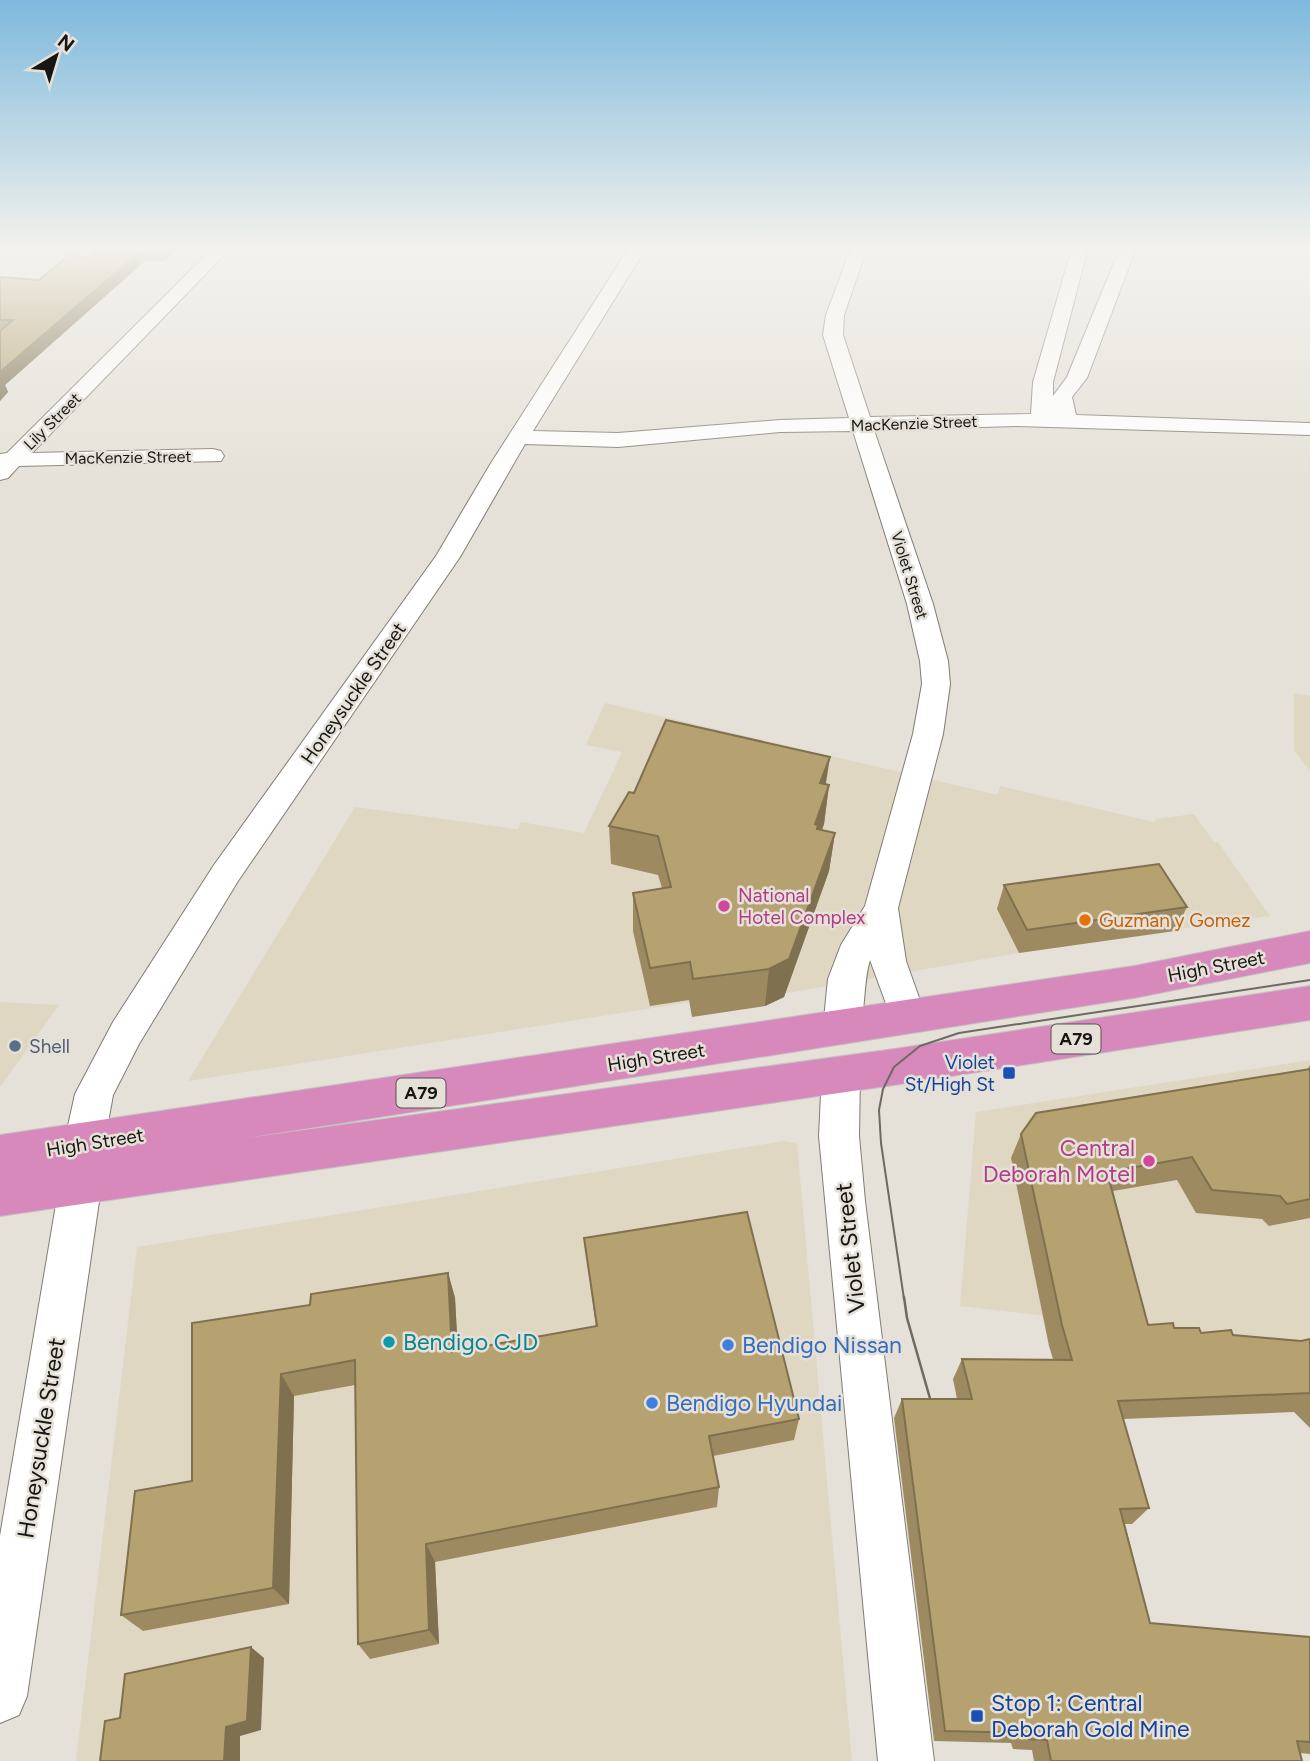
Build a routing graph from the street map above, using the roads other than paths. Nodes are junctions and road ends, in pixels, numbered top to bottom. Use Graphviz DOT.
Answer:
graph roads {
  1 [pos="140,330"];
  2 [pos="586,330"];
  3 [pos="833,330"];
  4 [pos="1057,330"];
  5 [pos="1096,330"];
  6 [pos="1041,420"];
  7 [pos="1066,421"];
  8 [pos="864,425"];
  9 [pos="1310,429"];
  10 [pos="519,437"];
  11 [pos="213,456"];
  12 [pos="5,464"];
  13 [pos="881,908"];
  14 [pos="1310,947"];
  15 [pos="1180,974"];
  16 [pos="1310,1003"];
  17 [pos="908,1017"];
  18 [pos="1214,1017"];
  19 [pos="842,1029"];
  20 [pos="928,1062"];
  21 [pos="841,1074"];
  22 [pos="0,1156"];
  23 [pos="82,1162"];
  24 [pos="0,1194"];
  25 [pos="0,1696"];
  26 [pos="906,1761"];
  1 -- 12 [label="street, Lily Street"];
  2 -- 10 [label="street, Honeysuckle Street"];
  3 -- 8 [label="street, Violet Street"];
  4 -- 6 [label="street"];
  5 -- 7 [label="street"];
  6 -- 7 [label="street, MacKenzie Street"];
  6 -- 8 [label="street, MacKenzie Street"];
  7 -- 9 [label="street, MacKenzie Street"];
  8 -- 10 [label="street, MacKenzie Street"];
  8 -- 13 [label="street, Violet Street"];
  10 -- 23 [label="street, Honeysuckle Street"];
  11 -- 12 [label="street, MacKenzie Street"];
  13 -- 17 [label="street, Violet Street"];
  13 -- 19 [label="street, Violet Street"];
  14 -- 15 [label="highway, High Street / A79"];
  15 -- 17 [label="highway, High Street / A79"];
  15 -- 18 [label="highway"];
  16 -- 18 [label="highway, High Street / A79"];
  17 -- 19 [label="highway, High Street / A79"];
  17 -- 20 [label="highway, Violet Street"];
  18 -- 20 [label="highway, High Street / A79"];
  19 -- 21 [label="highway, Violet Street"];
  19 -- 23 [label="highway, High Street / A79"];
  20 -- 21 [label="highway, High Street / A79"];
  21 -- 23 [label="highway, High Street / A79"];
  21 -- 26 [label="street, Violet Street"];
  22 -- 23 [label="highway, High Street / A79"];
  23 -- 24 [label="highway, High Street / A79"];
  23 -- 25 [label="street, Honeysuckle Street"];
}
